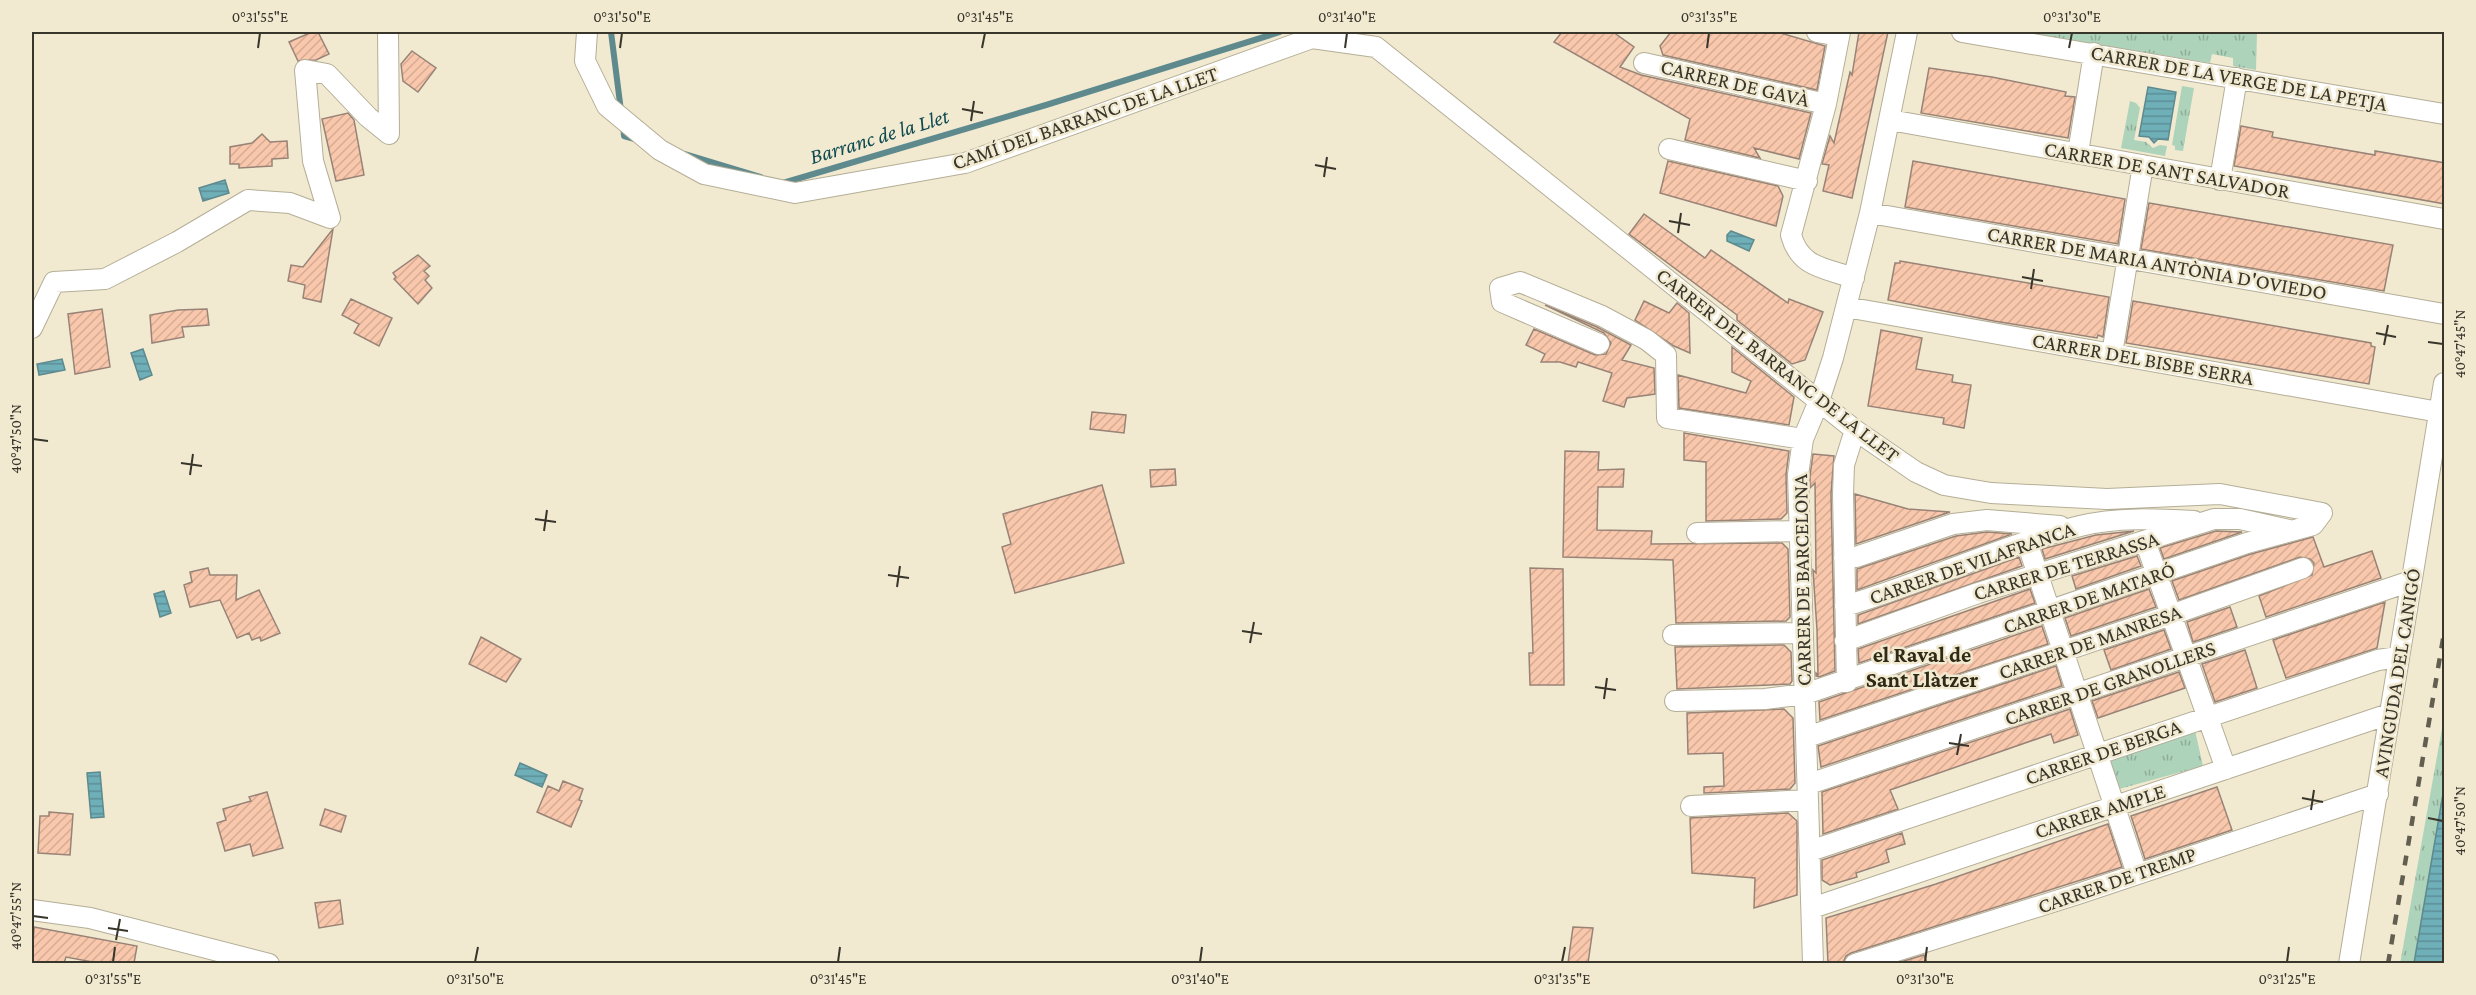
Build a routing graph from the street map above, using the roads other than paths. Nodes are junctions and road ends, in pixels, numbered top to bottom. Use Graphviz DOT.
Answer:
graph roads {
  1 [pos="388,32"];
  2 [pos="587,32"];
  3 [pos="1817,32"];
  4 [pos="1908,32"];
  5 [pos="1962,32"];
  6 [pos="1839,34"];
  7 [pos="2094,53"];
  8 [pos="1644,63"];
  9 [pos="2238,78"];
  10 [pos="1826,104"];
  11 [pos="2445,114"];
  12 [pos="1890,120"];
  13 [pos="1669,149"];
  14 [pos="2078,153"];
  15 [pos="2143,165"];
  16 [pos="2220,180"];
  17 [pos="1807,181"];
  18 [pos="1572,203"];
  19 [pos="1870,213"];
  20 [pos="2445,219"];
  21 [pos="2127,258"];
  22 [pos="1854,278"];
  23 [pos="1846,307"];
  24 [pos="2445,314"];
  25 [pos="32,328"];
  26 [pos="1599,344"];
  27 [pos="2112,354"];
  28 [pos="2445,383"];
  29 [pos="1820,401"];
  30 [pos="2439,412"];
  31 [pos="1855,430"];
  32 [pos="1803,439"];
  33 [pos="2322,513"];
  34 [pos="2207,522"];
  35 [pos="2082,525"];
  36 [pos="1798,531"];
  37 [pos="2291,531"];
  38 [pos="1697,533"];
  39 [pos="2145,541"];
  40 [pos="2027,542"];
  41 [pos="1844,558"];
  42 [pos="2303,568"];
  43 [pos="2039,574"];
  44 [pos="2157,575"];
  45 [pos="2411,581"];
  46 [pos="1845,606"];
  47 [pos="2051,610"];
  48 [pos="2171,615"];
  49 [pos="1802,633"];
  50 [pos="1673,635"];
  51 [pos="1845,641"];
  52 [pos="2064,651"];
  53 [pos="2186,657"];
  54 [pos="2398,657"];
  55 [pos="1847,682"];
  56 [pos="2077,693"];
  57 [pos="1805,694"];
  58 [pos="1675,701"];
  59 [pos="2390,714"];
  60 [pos="2207,717"];
  61 [pos="1807,736"];
  62 [pos="2096,754"];
  63 [pos="2226,769"];
  64 [pos="1809,792"];
  65 [pos="2378,794"];
  66 [pos="1690,806"];
  67 [pos="2114,806"];
  68 [pos="1810,851"];
  69 [pos="2137,874"];
  70 [pos="1812,908"];
  71 [pos="32,910"];
  72 [pos="269,963"];
  73 [pos="1813,963"];
  74 [pos="1855,963"];
  75 [pos="2349,963"];
  1 -- 25 [label="street"];
  2 -- 18 [label="street, CAMÍ DEL BARRANC DE LA LLET"];
  3 -- 6 [label="street"];
  4 -- 12 [label="street, CARRER DE BARCELONA"];
  5 -- 7 [label="street, CARRER DE LA VERGE DE LA PETJA"];
  6 -- 10 [label="street"];
  7 -- 9 [label="street, CARRER DE LA VERGE DE LA PETJA"];
  7 -- 14 [label="street"];
  8 -- 10 [label="street, CARRER DE GAVÀ"];
  9 -- 11 [label="street, CARRER DE LA VERGE DE LA PETJA"];
  9 -- 16 [label="street"];
  10 -- 17 [label="street"];
  12 -- 14 [label="street, CARRER DE SANT SALVADOR"];
  12 -- 19 [label="street, CARRER DE BARCELONA"];
  13 -- 17 [label="street"];
  14 -- 15 [label="street, CARRER DE SANT SALVADOR"];
  15 -- 16 [label="street, CARRER DE SANT SALVADOR"];
  15 -- 21 [label="street"];
  16 -- 20 [label="street, CARRER DE SANT SALVADOR"];
  17 -- 22 [label="street"];
  18 -- 29 [label="street, CARRER DEL BARRANC DE LA LLET"];
  19 -- 21 [label="street, CARRER DE MARIA ANTÒNIA D'OVIEDO"];
  19 -- 22 [label="street, CARRER DE BARCELONA"];
  21 -- 24 [label="street, CARRER DE MARIA ANTÒNIA D'OVIEDO"];
  21 -- 27 [label="street"];
  22 -- 23 [label="street, CARRER DE BARCELONA"];
  23 -- 27 [label="street, CARRER DEL BISBE SERRA"];
  23 -- 29 [label="street, CARRER DE BARCELONA"];
  26 -- 32 [label="street"];
  27 -- 30 [label="street, CARRER DEL BISBE SERRA"];
  28 -- 30 [label="street, AVINGUDA DEL CANIGÓ"];
  29 -- 31 [label="street, CARRER DEL BARRANC DE LA LLET"];
  29 -- 32 [label="street, CARRER DE BARCELONA"];
  30 -- 45 [label="street, AVINGUDA DEL CANIGÓ"];
  31 -- 33 [label="street, CARRER DEL BARRANC DE LA LLET"];
  31 -- 41 [label="street"];
  32 -- 36 [label="street, CARRER DE BARCELONA"];
  33 -- 37 [label="street, CARRER DE MATARÓ"];
  34 -- 35 [label="street, CARRER DE VILAFRANCA"];
  34 -- 37 [label="street, CARRER DE TERRASSA"];
  34 -- 39 [label="street, CARRER DE TERRASSA"];
  35 -- 40 [label="street, CARRER DE VILAFRANCA"];
  35 -- 41 [label="street"];
  36 -- 38 [label="street"];
  36 -- 49 [label="street, CARRER DE BARCELONA"];
  37 -- 44 [label="street, CARRER DE MATARÓ"];
  39 -- 43 [label="street, CARRER DE TERRASSA"];
  39 -- 44 [label="street"];
  40 -- 43 [label="street"];
  40 -- 46 [label="street, CARRER DE VILAFRANCA"];
  41 -- 46 [label="street"];
  42 -- 48 [label="street, CARRER DE MANRESA"];
  43 -- 47 [label="street"];
  43 -- 51 [label="street, CARRER DE TERRASSA"];
  44 -- 47 [label="street, CARRER DE MATARÓ"];
  44 -- 48 [label="street"];
  45 -- 53 [label="street, CARRER DE GRANOLLERS"];
  45 -- 54 [label="street, AVINGUDA DEL CANIGÓ"];
  46 -- 51 [label="street"];
  47 -- 52 [label="street"];
  47 -- 55 [label="street, CARRER DE MATARÓ"];
  48 -- 52 [label="street, CARRER DE MANRESA"];
  48 -- 53 [label="street"];
  49 -- 50 [label="street"];
  49 -- 57 [label="street, CARRER DE BARCELONA"];
  51 -- 55 [label="street"];
  52 -- 56 [label="street"];
  52 -- 61 [label="street, CARRER DE MANRESA"];
  53 -- 56 [label="street, CARRER DE GRANOLLERS"];
  53 -- 60 [label="street"];
  54 -- 59 [label="street, AVINGUDA DEL CANIGÓ"];
  54 -- 60 [label="street, CARRER DE BERGA"];
  55 -- 57 [label="street, CARRER DE MATARÓ"];
  56 -- 62 [label="street"];
  56 -- 64 [label="street, CARRER DE GRANOLLERS"];
  57 -- 58 [label="street, CARRER DE MATARÓ"];
  57 -- 61 [label="street, CARRER DE BARCELONA"];
  59 -- 63 [label="street, CARRER AMPLE"];
  59 -- 65 [label="street, AVINGUDA DEL CANIGÓ"];
  60 -- 62 [label="street, CARRER DE BERGA"];
  60 -- 63 [label="street"];
  61 -- 64 [label="street, CARRER DE BARCELONA"];
  62 -- 67 [label="street"];
  62 -- 68 [label="street, CARRER DE BERGA"];
  63 -- 67 [label="street, CARRER AMPLE"];
  64 -- 66 [label="street, CARRER DE GRANOLLERS"];
  64 -- 68 [label="street, CARRER DE BARCELONA"];
  65 -- 69 [label="street, CARRER DE TREMP"];
  65 -- 75 [label="street, AVINGUDA DEL CANIGÓ"];
  67 -- 69 [label="street"];
  67 -- 70 [label="street, CARRER AMPLE"];
  68 -- 70 [label="street, CARRER DE BARCELONA"];
  69 -- 74 [label="street, CARRER DE TREMP"];
  70 -- 73 [label="street, CARRER DE BARCELONA"];
  71 -- 72 [label="street"];
}
